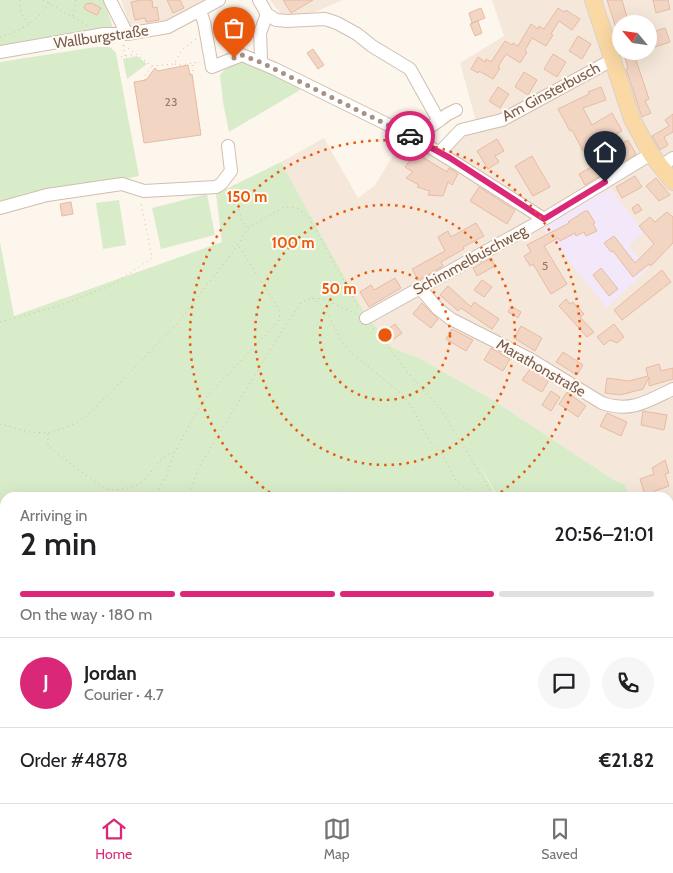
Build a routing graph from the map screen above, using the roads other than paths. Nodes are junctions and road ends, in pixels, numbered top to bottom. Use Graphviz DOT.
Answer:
graph roads {
  1 [pos="110,0"];
  2 [pos="219,0"];
  3 [pos="259,0"];
  4 [pos="593,0"];
  5 [pos="200,11"];
  6 [pos="267,14"];
  7 [pos="124,38"];
  8 [pos="0,52"];
  9 [pos="612,60"];
  10 [pos="260,62"];
  11 [pos="456,110"];
  12 [pos="439,121"];
  13 [pos="415,138"];
  14 [pos="228,146"];
  15 [pos="440,152"];
  16 [pos="661,159"];
  17 [pos="673,182"];
  18 [pos="0,208"];
  19 [pos="544,219"];
  20 [pos="420,288"];
  21 [pos="366,318"];
  22 [pos="673,389"];
  1 -- 7 [label="street"];
  2 -- 5 [label="street, Wallburgstraße"];
  3 -- 6 [label="street"];
  4 -- 9 [label="main road"];
  5 -- 7 [label="street, Wallburgstraße"];
  5 -- 10 [label="street"];
  6 -- 10 [label="street"];
  6 -- 12 [label="street"];
  7 -- 8 [label="street, Wallburgstraße"];
  9 -- 15 [label="street, Am Ginsterbusch"];
  9 -- 16 [label="main road"];
  10 -- 13 [label="street"];
  11 -- 12 [label="street"];
  12 -- 13 [label="street"];
  13 -- 15 [label="street"];
  14 -- 18 [label="street"];
  15 -- 19 [label="street"];
  16 -- 17 [label="main road"];
  16 -- 19 [label="street, Schimmelbuschweg"];
  19 -- 20 [label="street, Schimmelbuschweg"];
  20 -- 21 [label="street, Schimmelbuschweg"];
  20 -- 22 [label="street, Marathonstraße"];
}
